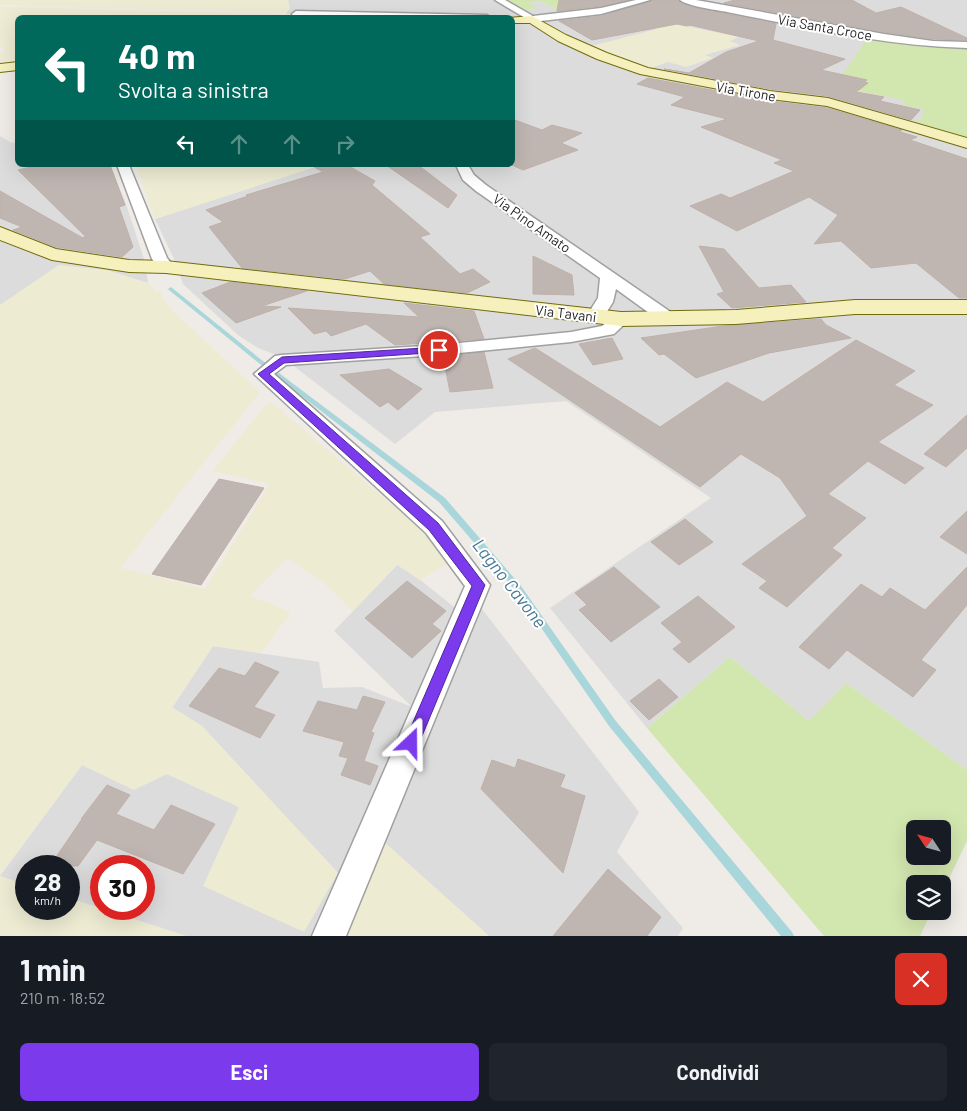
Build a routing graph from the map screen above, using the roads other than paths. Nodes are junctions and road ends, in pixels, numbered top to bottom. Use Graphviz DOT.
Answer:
graph roads {
  1 [pos="499,0"];
  2 [pos="646,0"];
  3 [pos="684,0"];
  4 [pos="296,14"];
  5 [pos="344,15"];
  6 [pos="532,19"];
  7 [pos="515,20"];
  8 [pos="967,45"];
  9 [pos="0,63"];
  10 [pos="15,64"];
  11 [pos="15,65"];
  12 [pos="0,68"];
  13 [pos="967,143"];
  14 [pos="124,167"];
  15 [pos="463,167"];
  16 [pos="0,233"];
  17 [pos="166,267"];
  18 [pos="608,276"];
  19 [pos="967,307"];
  20 [pos="595,317"];
  21 [pos="620,319"];
  22 [pos="669,319"];
  23 [pos="329,936"];
  1 -- 6 [label="street"];
  2 -- 6 [label="street"];
  3 -- 8 [label="street, Via Santa Croce"];
  4 -- 5 [label="street"];
  6 -- 7 [label="street"];
  6 -- 13 [label="street, Via Tirone"];
  9 -- 10 [label="street"];
  11 -- 12 [label="street"];
  14 -- 17 [label="street"];
  15 -- 18 [label="street, Via Pino Amato"];
  16 -- 17 [label="street, Via Tavani"];
  17 -- 20 [label="street, Via Tavani"];
  18 -- 20 [label="street"];
  18 -- 22 [label="street, Via Pino Amato"];
  19 -- 22 [label="street, Via Tavani"];
  20 -- 21 [label="street, Via Tavani"];
  21 -- 22 [label="street, Via Tavani"];
  21 -- 23 [label="street"];
}
